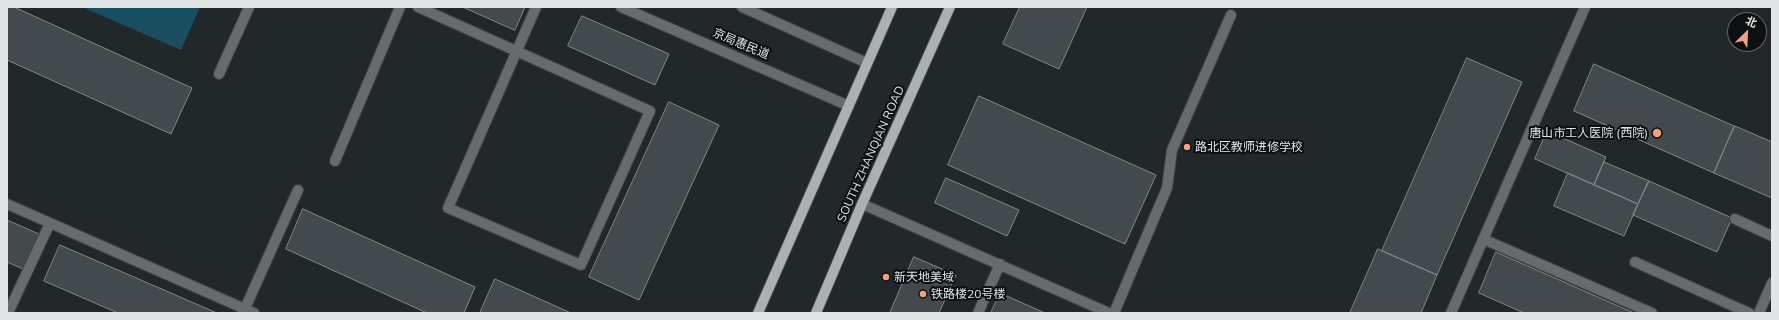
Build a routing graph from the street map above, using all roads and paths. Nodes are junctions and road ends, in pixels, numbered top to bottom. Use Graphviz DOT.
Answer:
graph roads {
  1 [pos="249,7"];
  2 [pos="400,7"];
  3 [pos="418,7"];
  4 [pos="536,7"];
  5 [pos="621,7"];
  6 [pos="742,7"];
  7 [pos="892,7"];
  8 [pos="950,7"];
  9 [pos="1585,7"];
  10 [pos="1231,14"];
  11 [pos="517,51"];
  12 [pos="867,63"];
  13 [pos="219,74"];
  14 [pos="849,106"];
  15 [pos="335,161"];
  16 [pos="298,190"];
  17 [pos="7,204"];
  18 [pos="862,204"];
  19 [pos="1735,219"];
  20 [pos="50,223"];
  21 [pos="1772,236"];
  22 [pos="1483,239"];
  23 [pos="1635,262"];
  24 [pos="1000,264"];
  25 [pos="1772,283"];
  26 [pos="248,312"];
  27 [pos="8,313"];
  28 [pos="758,313"];
  29 [pos="816,313"];
  30 [pos="978,313"];
  31 [pos="1109,313"];
  32 [pos="1114,313"];
  33 [pos="1451,313"];
  34 [pos="1652,313"];
  35 [pos="1749,313"];
  36 [pos="1759,313"];
  1 -- 13 [label="street"];
  2 -- 15 [label="street"];
  3 -- 11 [label="street"];
  4 -- 11 [label="street"];
  5 -- 14 [label="street, 京局惠民道"];
  6 -- 12 [label="street"];
  7 -- 12 [label="main road"];
  8 -- 18 [label="main road, SOUTH ZHANQIAN ROAD"];
  9 -- 22 [label="street"];
  10 -- 32 [label="street"];
  11 -- 11 [label="street"];
  12 -- 14 [label="main road"];
  14 -- 28 [label="main road"];
  16 -- 26 [label="street"];
  17 -- 20 [label="street"];
  18 -- 24 [label="street"];
  18 -- 29 [label="main road, SOUTH ZHANQIAN ROAD"];
  19 -- 21 [label="street"];
  20 -- 26 [label="street"];
  20 -- 27 [label="street"];
  22 -- 33 [label="street"];
  22 -- 34 [label="street"];
  23 -- 35 [label="street"];
  24 -- 30 [label="street"];
  24 -- 31 [label="street"];
  25 -- 36 [label="street"];
}
